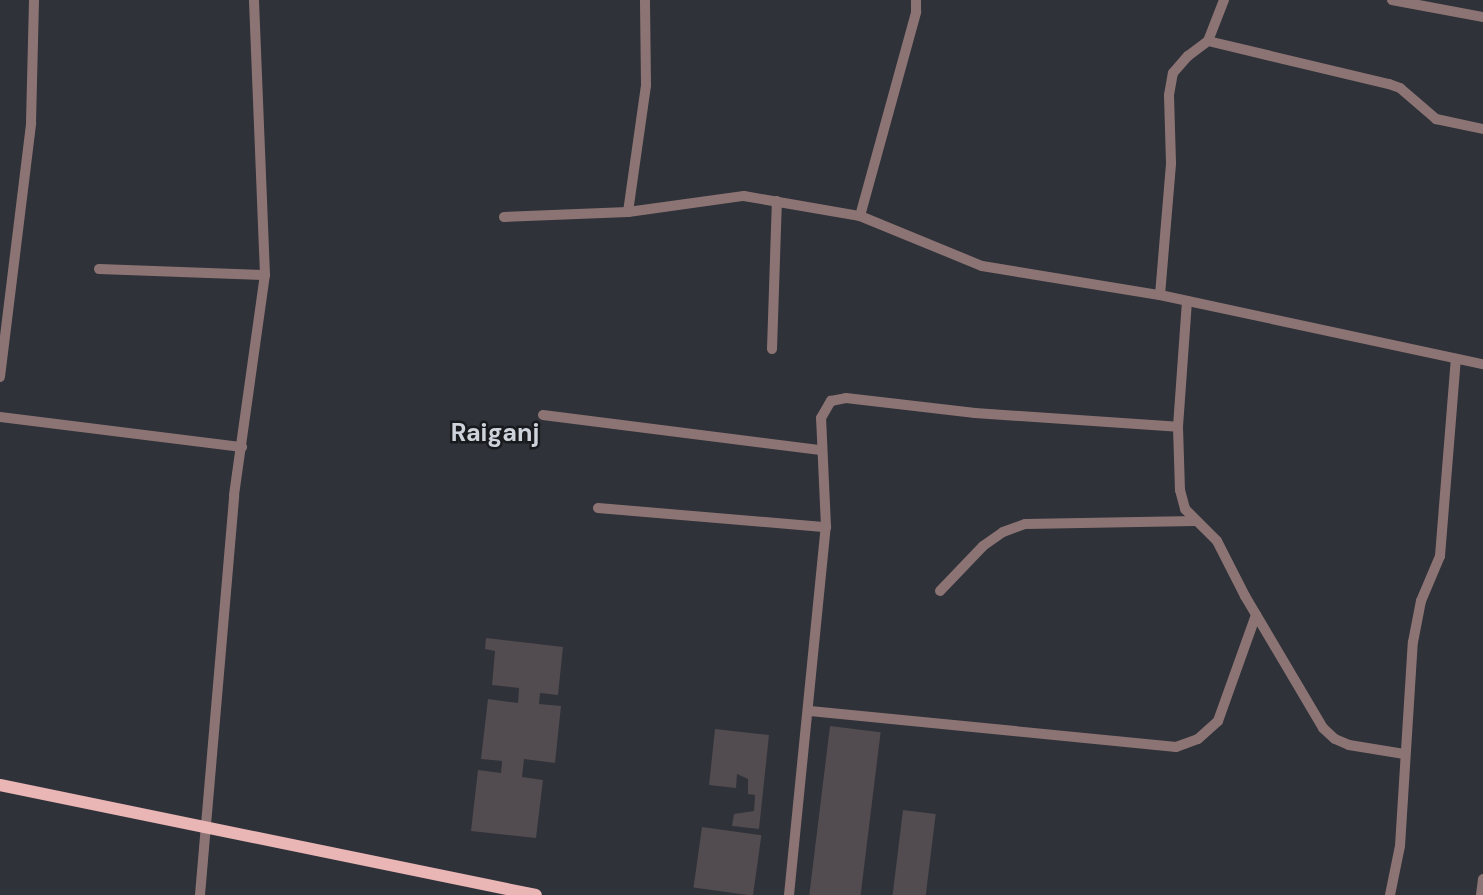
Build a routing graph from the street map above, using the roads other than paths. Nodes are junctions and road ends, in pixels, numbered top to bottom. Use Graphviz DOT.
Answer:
graph roads {
  1 [pos="34,0"];
  2 [pos="254,0"];
  3 [pos="645,0"];
  4 [pos="916,0"];
  5 [pos="1224,0"];
  6 [pos="1392,0"];
  7 [pos="1483,16"];
  8 [pos="1208,41"];
  9 [pos="1483,129"];
  10 [pos="777,201"];
  11 [pos="628,212"];
  12 [pos="860,216"];
  13 [pos="504,217"];
  14 [pos="99,269"];
  15 [pos="266,275"];
  16 [pos="1160,295"];
  17 [pos="1187,301"];
  18 [pos="772,349"];
  19 [pos="1456,359"];
  20 [pos="1483,364"];
  21 [pos="0,377"];
  22 [pos="543,415"];
  23 [pos="0,417"];
  24 [pos="1178,427"];
  25 [pos="242,447"];
  26 [pos="821,450"];
  27 [pos="598,508"];
  28 [pos="1195,522"];
  29 [pos="826,526"];
  30 [pos="940,591"];
  31 [pos="1256,615"];
  32 [pos="810,711"];
  33 [pos="1404,754"];
  34 [pos="0,785"];
  35 [pos="207,825"];
  36 [pos="1483,879"];
  37 [pos="200,895"];
  38 [pos="536,895"];
  39 [pos="789,895"];
  40 [pos="1390,895"];
  41 [pos="1481,895"];
  1 -- 21 [label="street"];
  2 -- 15 [label="street"];
  3 -- 11 [label="street"];
  4 -- 12 [label="street"];
  5 -- 8 [label="street"];
  6 -- 7 [label="street"];
  8 -- 9 [label="street"];
  8 -- 16 [label="street"];
  10 -- 11 [label="street"];
  10 -- 12 [label="street"];
  10 -- 18 [label="street"];
  11 -- 13 [label="street"];
  12 -- 16 [label="street"];
  14 -- 15 [label="street"];
  15 -- 25 [label="street"];
  16 -- 17 [label="street"];
  17 -- 19 [label="street"];
  17 -- 24 [label="street"];
  19 -- 20 [label="street"];
  19 -- 33 [label="street"];
  22 -- 26 [label="street"];
  23 -- 25 [label="street"];
  24 -- 26 [label="street"];
  24 -- 28 [label="street"];
  25 -- 35 [label="street"];
  26 -- 29 [label="street"];
  27 -- 29 [label="street"];
  28 -- 30 [label="street"];
  28 -- 31 [label="street"];
  29 -- 32 [label="street"];
  31 -- 32 [label="street"];
  31 -- 33 [label="street"];
  32 -- 39 [label="street"];
  33 -- 40 [label="street"];
  34 -- 35 [label="main road"];
  35 -- 37 [label="street"];
  35 -- 38 [label="main road"];
  36 -- 41 [label="street"];
}
